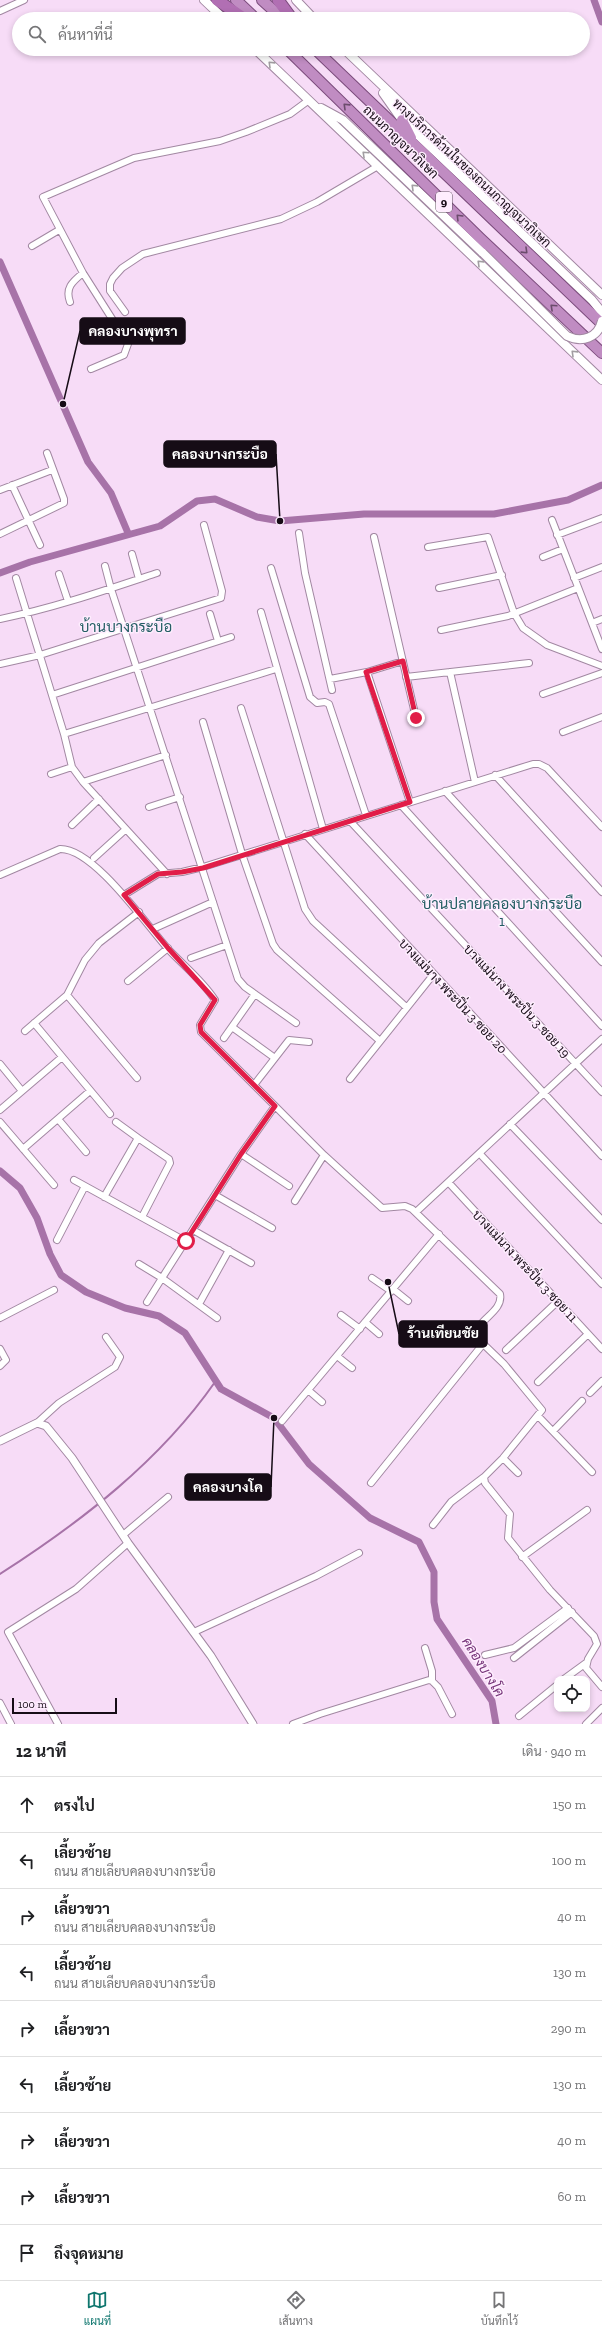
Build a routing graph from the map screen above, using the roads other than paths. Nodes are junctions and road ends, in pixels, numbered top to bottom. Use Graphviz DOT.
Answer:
graph roads {
  1 [pos="24,0"];
  2 [pos="204,0"];
  3 [pos="217,0"];
  4 [pos="236,0"];
  5 [pos="262,0"];
  6 [pos="278,0"];
  7 [pos="296,0"];
  8 [pos="0,10"];
  9 [pos="217,12"];
  10 [pos="235,12"];
  11 [pos="249,12"];
  12 [pos="275,12"];
  13 [pos="287,12"];
  14 [pos="307,12"];
  15 [pos="262,56"];
  16 [pos="294,56"];
  17 [pos="323,56"];
  18 [pos="351,56"];
  19 [pos="370,76"];
  20 [pos="310,102"];
  21 [pos="402,120"];
  22 [pos="414,144"];
  23 [pos="378,166"];
  24 [pos="59,230"];
  25 [pos="32,246"];
  26 [pos="83,273"];
  27 [pos="602,295"];
  28 [pos="70,302"];
  29 [pos="125,312"];
  30 [pos="602,320"];
  31 [pos="602,324"];
  32 [pos="602,353"];
  33 [pos="91,369"];
  34 [pos="602,380"];
  35 [pos="46,453"];
  36 [pos="52,470"];
  37 [pos="12,485"];
  38 [pos="0,490"];
  39 [pos="602,518"];
  40 [pos="28,519"];
  41 [pos="552,520"];
  42 [pos="204,525"];
  43 [pos="299,533"];
  44 [pos="0,534"];
  45 [pos="557,535"];
  46 [pos="374,537"];
  47 [pos="40,545"];
  48 [pos="428,547"];
  49 [pos="563,549"];
  50 [pos="132,554"];
  51 [pos="543,557"];
  52 [pos="105,566"];
  53 [pos="602,567"];
  54 [pos="271,568"];
  55 [pos="157,572"];
  56 [pos="59,574"];
  57 [pos="502,575"];
  58 [pos="16,578"];
  59 [pos="574,578"];
  60 [pos="139,579"];
  61 [pos="438,588"];
  62 [pos="578,588"];
  63 [pos="111,589"];
  64 [pos="68,601"];
  65 [pos="261,612"];
  66 [pos="514,613"];
  67 [pos="26,614"];
  68 [pos="210,614"];
  69 [pos="602,618"];
  70 [pos="0,619"];
  71 [pos="592,623"];
  72 [pos="124,628"];
  73 [pos="441,630"];
  74 [pos="231,637"];
  75 [pos="218,642"];
  76 [pos="602,648"];
  77 [pos="40,655"];
  78 [pos="403,661"];
  79 [pos="0,664"];
  80 [pos="529,664"];
  81 [pos="602,666"];
  82 [pos="137,668"];
  83 [pos="276,669"];
  84 [pos="366,672"];
  85 [pos="450,672"];
  86 [pos="602,672"];
  87 [pos="406,677"];
  88 [pos="330,679"];
  89 [pos="332,690"];
  90 [pos="543,694"];
  91 [pos="52,695"];
  92 [pos="150,708"];
  93 [pos="241,708"];
  94 [pos="602,716"];
  95 [pos="416,718"];
  96 [pos="203,722"];
  97 [pos="563,732"];
  98 [pos="64,734"];
  99 [pos="166,755"];
  100 [pos="72,767"];
  101 [pos="51,774"];
  102 [pos="495,775"];
  103 [pos="83,782"];
  104 [pos="475,782"];
  105 [pos="445,791"];
  106 [pos="180,797"];
  107 [pos="99,799"];
  108 [pos="410,802"];
  109 [pos="401,804"];
  110 [pos="149,807"];
  111 [pos="366,815"];
  112 [pos="350,821"];
  113 [pos="72,825"];
  114 [pos="602,827"];
  115 [pos="126,829"];
  116 [pos="323,829"];
  117 [pos="305,834"];
  118 [pos="282,842"];
  119 [pos="242,854"];
  120 [pos="94,858"];
  121 [pos="203,868"];
  122 [pos="167,874"];
  123 [pos="0,875"];
  124 [pos="602,892"];
  125 [pos="124,895"];
  126 [pos="213,902"];
  127 [pos="139,912"];
  128 [pos="155,928"];
  129 [pos="227,945"];
  130 [pos="168,948"];
  131 [pos="191,958"];
  132 [pos="602,962"];
  133 [pos="433,975"];
  134 [pos="128,981"];
  135 [pos="255,994"];
  136 [pos="67,995"];
  137 [pos="406,1007"];
  138 [pos="34,1023"];
  139 [pos="296,1023"];
  140 [pos="602,1026"];
  141 [pos="232,1027"];
  142 [pos="25,1031"];
  143 [pos="224,1038"];
  144 [pos="602,1039"];
  145 [pos="380,1041"];
  146 [pos="310,1042"];
  147 [pos="272,1056"];
  148 [pos="62,1057"];
  149 [pos="0,1064"];
  150 [pos="575,1064"];
  151 [pos="137,1078"];
  152 [pos="350,1079"];
  153 [pos="254,1085"];
  154 [pos="22,1091"];
  155 [pos="90,1091"];
  156 [pos="543,1092"];
  157 [pos="602,1092"];
  158 [pos="275,1106"];
  159 [pos="0,1110"];
  160 [pos="110,1114"];
  161 [pos="58,1119"];
  162 [pos="0,1122"];
  163 [pos="116,1122"];
  164 [pos="510,1124"];
  165 [pos="138,1138"];
  166 [pos="23,1149"];
  167 [pos="86,1152"];
  168 [pos="241,1154"];
  169 [pos="480,1154"];
  170 [pos="324,1155"];
  171 [pos="602,1156"];
  172 [pos="74,1180"];
  173 [pos="449,1183"];
  174 [pos="54,1184"];
  175 [pos="85,1186"];
  176 [pos="289,1186"];
  177 [pos="215,1195"];
  178 [pos="104,1197"];
  179 [pos="295,1202"];
  180 [pos="416,1212"];
  181 [pos="142,1217"];
  182 [pos="602,1220"];
  183 [pos="272,1228"];
  184 [pos="193,1230"];
  185 [pos="439,1234"];
  186 [pos="56,1240"];
  187 [pos="186,1241"];
  188 [pos="229,1250"];
  189 [pos="251,1263"];
  190 [pos="139,1264"];
  191 [pos="162,1278"];
  192 [pos="372,1278"];
  193 [pos="602,1284"];
  194 [pos="54,1290"];
  195 [pos="392,1290"];
  196 [pos="408,1301"];
  197 [pos="147,1302"];
  198 [pos="557,1302"];
  199 [pos="199,1304"];
  200 [pos="341,1315"];
  201 [pos="0,1318"];
  202 [pos="217,1318"];
  203 [pos="365,1322"];
  204 [pos="360,1329"];
  205 [pos="380,1334"];
  206 [pos="588,1334"];
  207 [pos="106,1337"];
  208 [pos="483,1344"];
  209 [pos="0,1349"];
  210 [pos="602,1349"];
  211 [pos="506,1350"];
  212 [pos="337,1356"];
  213 [pos="0,1366"];
  214 [pos="352,1368"];
  215 [pos="602,1381"];
  216 [pos="538,1382"];
  217 [pos="308,1390"];
  218 [pos="590,1393"];
  219 [pos="582,1401"];
  220 [pos="322,1402"];
  221 [pos="538,1416"];
  222 [pos="282,1421"];
  223 [pos="37,1423"];
  224 [pos="553,1431"];
  225 [pos="0,1441"];
  226 [pos="503,1458"];
  227 [pos="592,1472"];
  228 [pos="518,1473"];
  229 [pos="484,1477"];
  230 [pos="371,1484"];
  231 [pos="168,1497"];
  232 [pos="587,1510"];
  233 [pos="433,1525"];
  234 [pos="123,1535"];
  235 [pos="128,1543"];
  236 [pos="358,1553"];
  237 [pos="522,1557"];
  238 [pos="570,1610"];
  239 [pos="194,1632"];
  240 [pos="425,1648"];
  241 [pos="485,1655"];
  242 [pos="514,1658"];
  243 [pos="586,1663"];
  244 [pos="568,1676"];
  245 [pos="432,1681"];
  246 [pos="554,1687"];
  247 [pos="602,1687"];
  248 [pos="0,1703"];
  249 [pos="602,1708"];
  250 [pos="452,1714"];
  251 [pos="519,1716"];
  252 [pos="8,1723"];
  253 [pos="58,1724"];
  254 [pos="253,1724"];
  255 [pos="293,1724"];
  256 [pos="586,1724"];
  1 -- 8 [label="street"];
  2 -- 9 [label="main road"];
  3 -- 10 [label="highway"];
  4 -- 11 [label="highway"];
  5 -- 12 [label="highway"];
  6 -- 13 [label="highway"];
  7 -- 14 [label="main road"];
  20 -- 15 [label="main road, one-way"];
  32 -- 16 [label="highway, ถนนกาญจนาภิเษก / 9, one-way"];
  17 -- 22 [label="highway, ถนนกาญจนาภิเษก / 9"];
  18 -- 19 [label="main road, ทางบริการด้านในของถนนกาญจนาภิเษก"];
  19 -- 21 [label="main road"];
  19 -- 27 [label="main road, ทางบริการด้านในของถนนกาญจนาภิเษก"];
  23 -- 20 [label="main road, one-way"];
  20 -- 24 [label="street"];
  30 -- 20 [label="main road, one-way, bridge"];
  21 -- 22 [label="highway"];
  21 -- 30 [label="main road"];
  22 -- 31 [label="highway, ถนนกาญจนาภิเษก / 9, one-way"];
  23 -- 29 [label="street"];
  34 -- 23 [label="main road, one-way"];
  24 -- 25 [label="street"];
  24 -- 26 [label="street"];
  26 -- 28 [label="street"];
  26 -- 33 [label="street"];
  35 -- 36 [label="street"];
  36 -- 37 [label="street"];
  36 -- 40 [label="street"];
  37 -- 38 [label="street"];
  37 -- 40 [label="street"];
  39 -- 45 [label="street"];
  40 -- 44 [label="street"];
  40 -- 47 [label="street"];
  41 -- 45 [label="street"];
  42 -- 72 [label="street"];
  43 -- 88 [label="street"];
  45 -- 49 [label="street"];
  46 -- 78 [label="street"];
  48 -- 57 [label="street"];
  49 -- 51 [label="street"];
  49 -- 59 [label="street"];
  50 -- 60 [label="street"];
  52 -- 63 [label="street"];
  53 -- 59 [label="street"];
  54 -- 111 [label="street"];
  55 -- 60 [label="street"];
  56 -- 64 [label="street"];
  57 -- 61 [label="street"];
  57 -- 66 [label="street"];
  58 -- 67 [label="street"];
  59 -- 62 [label="street"];
  60 -- 63 [label="street"];
  62 -- 66 [label="street"];
  62 -- 71 [label="street"];
  63 -- 64 [label="street"];
  63 -- 72 [label="street"];
  64 -- 67 [label="street"];
  65 -- 83 [label="street"];
  66 -- 73 [label="street"];
  66 -- 81 [label="street"];
  67 -- 70 [label="street"];
  67 -- 77 [label="street"];
  68 -- 75 [label="street"];
  69 -- 71 [label="street"];
  71 -- 76 [label="street"];
  72 -- 77 [label="street"];
  72 -- 82 [label="street"];
  74 -- 75 [label="street"];
  75 -- 82 [label="street"];
  77 -- 79 [label="street"];
  77 -- 91 [label="street"];
  78 -- 84 [label="street"];
  78 -- 87 [label="street"];
  80 -- 85 [label="street"];
  82 -- 91 [label="street"];
  82 -- 92 [label="street"];
  83 -- 92 [label="street"];
  83 -- 116 [label="street"];
  84 -- 88 [label="street"];
  84 -- 108 [label="street"];
  85 -- 87 [label="street"];
  85 -- 104 [label="street"];
  86 -- 90 [label="street"];
  87 -- 95 [label="street"];
  88 -- 89 [label="street"];
  91 -- 98 [label="street"];
  92 -- 98 [label="street"];
  92 -- 99 [label="street"];
  93 -- 118 [label="street"];
  94 -- 97 [label="street"];
  96 -- 119 [label="street"];
  98 -- 100 [label="street"];
  99 -- 103 [label="street"];
  99 -- 106 [label="street"];
  100 -- 101 [label="street"];
  100 -- 103 [label="street"];
  102 -- 104 [label="street"];
  102 -- 114 [label="street"];
  102 -- 124 [label="street"];
  103 -- 107 [label="street"];
  104 -- 105 [label="street"];
  105 -- 108 [label="street"];
  105 -- 132 [label="street"];
  106 -- 110 [label="street"];
  106 -- 121 [label="street"];
  107 -- 113 [label="street"];
  107 -- 115 [label="street"];
  108 -- 109 [label="street"];
  109 -- 111 [label="street"];
  109 -- 140 [label="street"];
  111 -- 112 [label="street"];
  112 -- 116 [label="street"];
  112 -- 150 [label="street, บางแม่นาง พระปิ่น 3 ซอย 19"];
  115 -- 120 [label="street"];
  115 -- 122 [label="street"];
  116 -- 117 [label="street"];
  117 -- 118 [label="street"];
  117 -- 133 [label="street, บางแม่นาง พระปิ่น 3 ซอย 20"];
  118 -- 119 [label="street"];
  118 -- 137 [label="street"];
  119 -- 121 [label="street"];
  119 -- 145 [label="street"];
  121 -- 122 [label="street"];
  121 -- 126 [label="street"];
  122 -- 125 [label="street"];
  123 -- 125 [label="street"];
  125 -- 127 [label="street"];
  126 -- 128 [label="street"];
  126 -- 129 [label="street"];
  127 -- 130 [label="street"];
  127 -- 136 [label="street"];
  129 -- 131 [label="street"];
  129 -- 135 [label="street"];
  130 -- 134 [label="street"];
  130 -- 153 [label="street"];
  133 -- 137 [label="street"];
  133 -- 156 [label="street, บางแม่นาง พระปิ่น 3 ซอย 20"];
  135 -- 139 [label="street"];
  135 -- 141 [label="street"];
  136 -- 138 [label="street"];
  136 -- 151 [label="street"];
  137 -- 145 [label="street"];
  138 -- 142 [label="street"];
  138 -- 148 [label="street"];
  141 -- 143 [label="street"];
  141 -- 147 [label="street"];
  144 -- 150 [label="street"];
  145 -- 152 [label="street"];
  146 -- 153 [label="street"];
  148 -- 154 [label="street"];
  148 -- 155 [label="street"];
  149 -- 154 [label="street"];
  150 -- 156 [label="street"];
  150 -- 157 [label="street, บางแม่นาง พระปิ่น 3 ซอย 19"];
  153 -- 158 [label="street"];
  154 -- 159 [label="street"];
  155 -- 160 [label="street"];
  155 -- 161 [label="street"];
  156 -- 164 [label="street"];
  156 -- 171 [label="street, บางแม่นาง พระปิ่น 3 ซอย 20"];
  158 -- 168 [label="street"];
  158 -- 170 [label="street"];
  161 -- 166 [label="street"];
  161 -- 167 [label="street"];
  162 -- 166 [label="street"];
  163 -- 165 [label="street"];
  164 -- 169 [label="street"];
  164 -- 182 [label="street"];
  165 -- 178 [label="street"];
  165 -- 181 [label="street"];
  166 -- 174 [label="street"];
  168 -- 176 [label="street"];
  168 -- 177 [label="street"];
  169 -- 173 [label="street"];
  169 -- 193 [label="street"];
  170 -- 179 [label="street"];
  170 -- 180 [label="street"];
  172 -- 175 [label="street"];
  173 -- 180 [label="street"];
  173 -- 198 [label="street, บางแม่นาง พระปิ่น 3 ซอย 11"];
  175 -- 178 [label="street"];
  175 -- 186 [label="street"];
  177 -- 183 [label="street"];
  177 -- 184 [label="street"];
  178 -- 181 [label="street"];
  180 -- 185 [label="street"];
  181 -- 187 [label="street"];
  184 -- 187 [label="street"];
  184 -- 188 [label="street"];
  185 -- 195 [label="street"];
  185 -- 208 [label="street"];
  187 -- 191 [label="street"];
  188 -- 189 [label="street"];
  188 -- 199 [label="street"];
  190 -- 191 [label="street"];
  191 -- 197 [label="street"];
  191 -- 199 [label="street"];
  192 -- 195 [label="street"];
  194 -- 201 [label="street"];
  195 -- 196 [label="street"];
  195 -- 203 [label="street"];
  198 -- 206 [label="street, บางแม่นาง พระปิ่น 3 ซอย 11"];
  198 -- 211 [label="street"];
  199 -- 202 [label="street"];
  200 -- 204 [label="street"];
  203 -- 204 [label="street"];
  203 -- 205 [label="street"];
  204 -- 212 [label="street"];
  206 -- 210 [label="street, บางแม่นาง พระปิ่น 3 ซอย 11"];
  206 -- 216 [label="street"];
  207 -- 223 [label="street"];
  208 -- 221 [label="street"];
  208 -- 230 [label="street"];
  209 -- 213 [label="street"];
  212 -- 214 [label="street"];
  212 -- 217 [label="street"];
  215 -- 218 [label="street"];
  217 -- 220 [label="street"];
  217 -- 222 [label="street"];
  219 -- 224 [label="street"];
  221 -- 224 [label="street"];
  221 -- 226 [label="street"];
  223 -- 225 [label="street"];
  223 -- 234 [label="street"];
  224 -- 227 [label="street"];
  226 -- 228 [label="street"];
  226 -- 229 [label="street"];
  229 -- 233 [label="street"];
  229 -- 237 [label="street"];
  231 -- 234 [label="street"];
  232 -- 237 [label="street"];
  234 -- 235 [label="street"];
  235 -- 239 [label="street"];
  235 -- 253 [label="street"];
  236 -- 239 [label="street"];
  237 -- 238 [label="street"];
  238 -- 241 [label="street"];
  238 -- 242 [label="street"];
  238 -- 243 [label="street"];
  239 -- 254 [label="street"];
  240 -- 245 [label="street"];
  243 -- 244 [label="street"];
  243 -- 247 [label="street"];
  245 -- 250 [label="street"];
  245 -- 255 [label="street"];
  246 -- 251 [label="street"];
  248 -- 252 [label="street"];
  249 -- 256 [label="street"];
}
